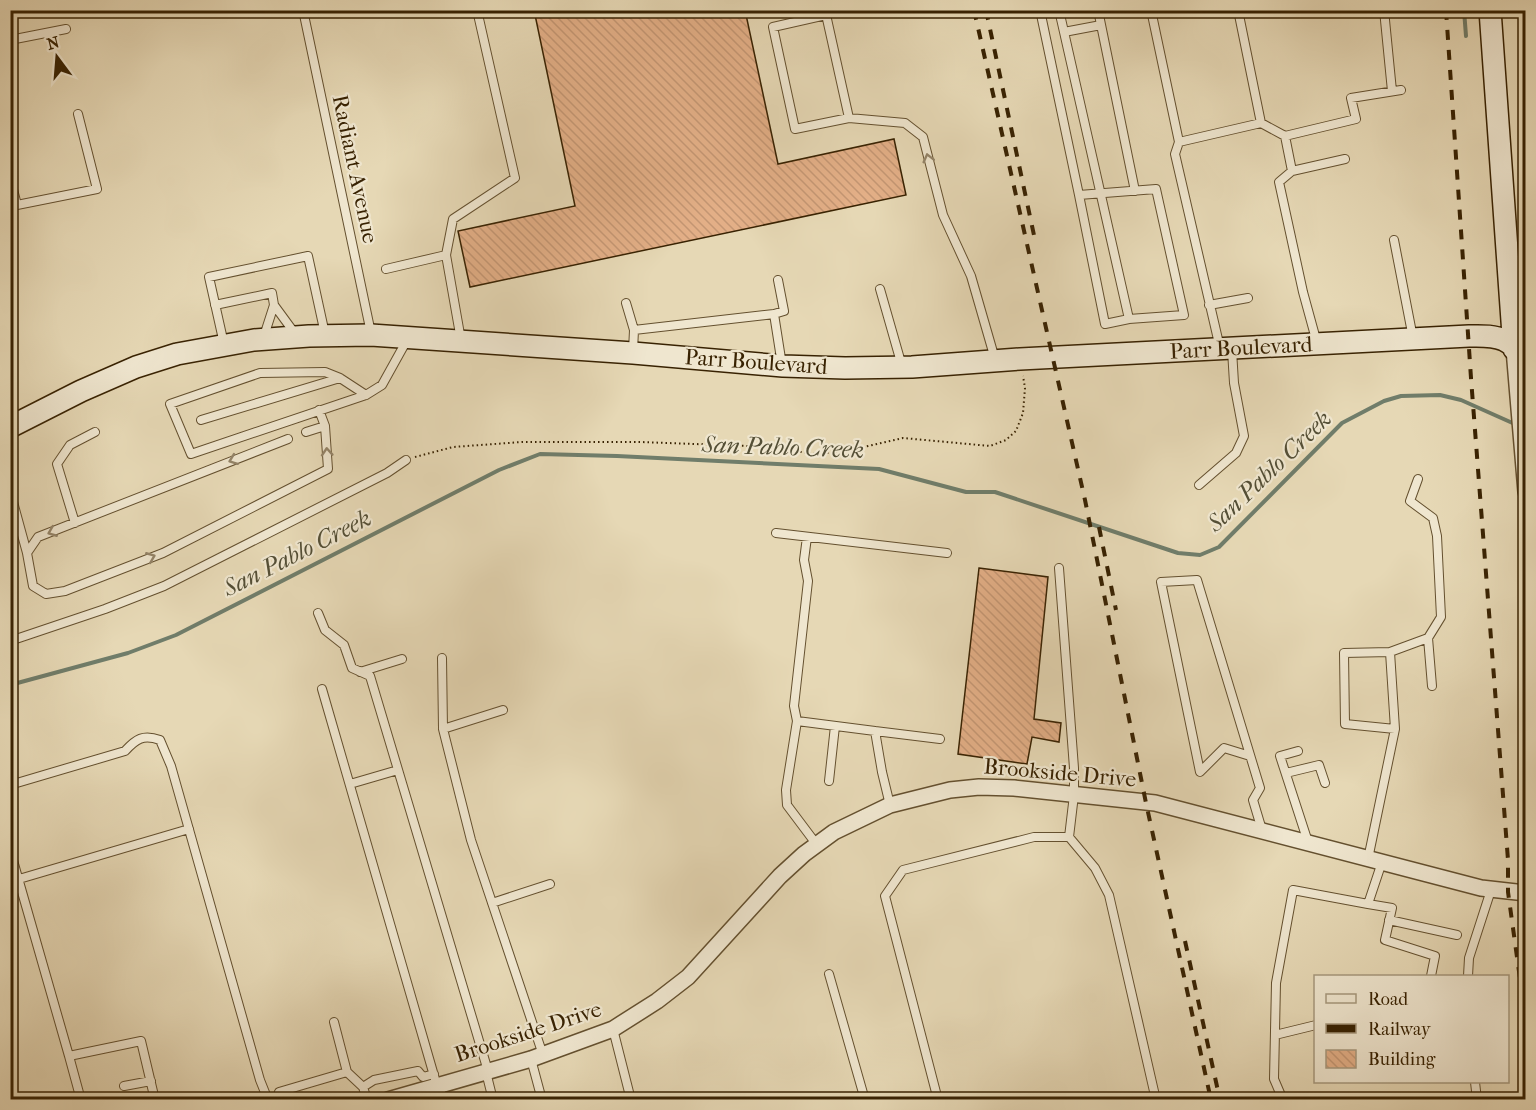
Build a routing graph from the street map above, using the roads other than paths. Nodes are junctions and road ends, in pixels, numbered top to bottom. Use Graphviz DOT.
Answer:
graph roads {
  1 [pos="303,10"];
  2 [pos="477,10"];
  3 [pos="1040,10"];
  4 [pos="1059,10"];
  5 [pos="1098,10"];
  6 [pos="1150,10"];
  7 [pos="1238,10"];
  8 [pos="1384,10"];
  9 [pos="1490,10"];
  10 [pos="825,13"];
  11 [pos="1101,25"];
  12 [pos="66,29"];
  13 [pos="1064,32"];
  14 [pos="10,40"];
  15 [pos="1401,90"];
  16 [pos="1392,92"];
  17 [pos="78,114"];
  18 [pos="849,118"];
  19 [pos="1261,123"];
  20 [pos="1285,136"];
  21 [pos="1179,142"];
  22 [pos="1345,159"];
  23 [pos="1292,171"];
  24 [pos="10,178"];
  25 [pos="1135,191"];
  26 [pos="1100,193"];
  27 [pos="1080,195"];
  28 [pos="14,206"];
  29 [pos="1394,240"];
  30 [pos="446,255"];
  31 [pos="386,269"];
  32 [pos="778,280"];
  33 [pos="880,289"];
  34 [pos="1248,298"];
  35 [pos="626,303"];
  36 [pos="215,305"];
  37 [pos="274,305"];
  38 [pos="1209,306"];
  39 [pos="774,314"];
  40 [pos="1129,319"];
  41 [pos="634,330"];
  42 [pos="371,335"];
  43 [pos="325,336"];
  44 [pos="297,337"];
  45 [pos="408,337"];
  46 [pos="264,339"];
  47 [pos="1413,339"];
  48 [pos="462,341"];
  49 [pos="1317,344"];
  50 [pos="225,345"];
  51 [pos="1226,349"];
  52 [pos="1520,351"];
  53 [pos="633,353"];
  54 [pos="996,361"];
  55 [pos="783,366"];
  56 [pos="902,367"];
  57 [pos="340,378"];
  58 [pos="366,395"];
  59 [pos="318,410"];
  60 [pos="201,420"];
  61 [pos="325,426"];
  62 [pos="10,427"];
  63 [pos="95,432"];
  64 [pos="306,432"];
  65 [pos="288,439"];
  66 [pos="406,460"];
  67 [pos="1418,479"];
  68 [pos="1199,485"];
  69 [pos="10,491"];
  70 [pos="1526,492"];
  71 [pos="75,523"];
  72 [pos="776,533"];
  73 [pos="807,537"];
  74 [pos="27,552"];
  75 [pos="947,553"];
  76 [pos="1059,568"];
  77 [pos="318,613"];
  78 [pos="1428,638"];
  79 [pos="10,641"];
  80 [pos="1390,652"];
  81 [pos="442,658"];
  82 [pos="402,660"];
  83 [pos="360,672"];
  84 [pos="1432,686"];
  85 [pos="322,689"];
  86 [pos="502,710"];
  87 [pos="797,721"];
  88 [pos="835,726"];
  89 [pos="443,729"];
  90 [pos="1395,729"];
  91 [pos="875,731"];
  92 [pos="939,739"];
  93 [pos="1298,751"];
  94 [pos="1250,756"];
  95 [pos="398,770"];
  96 [pos="1286,773"];
  97 [pos="829,781"];
  98 [pos="1325,783"];
  99 [pos="350,784"];
  100 [pos="10,785"];
  101 [pos="1074,795"];
  102 [pos="890,805"];
  103 [pos="189,829"];
  104 [pos="1262,831"];
  105 [pos="1069,837"];
  106 [pos="1309,843"];
  107 [pos="817,844"];
  108 [pos="10,850"];
  109 [pos="1375,860"];
  110 [pos="19,879"];
  111 [pos="550,884"];
  112 [pos="1491,890"];
  113 [pos="1526,893"];
  114 [pos="492,903"];
  115 [pos="1368,904"];
  116 [pos="1389,920"];
  117 [pos="1456,935"];
  118 [pos="829,974"];
  119 [pos="1431,975"];
  120 [pos="1468,975"];
  121 [pos="334,1022"];
  122 [pos="1314,1025"];
  123 [pos="614,1029"];
  124 [pos="1275,1035"];
  125 [pos="69,1056"];
  126 [pos="537,1057"];
  127 [pos="347,1072"];
  128 [pos="487,1072"];
  129 [pos="151,1081"];
  130 [pos="1475,1083"];
  131 [pos="124,1086"];
  132 [pos="363,1087"];
  133 [pos="434,1089"];
  134 [pos="81,1100"];
  135 [pos="155,1100"];
  136 [pos="268,1100"];
  137 [pos="276,1100"];
  138 [pos="367,1100"];
  139 [pos="388,1100"];
  140 [pos="493,1100"];
  141 [pos="542,1100"];
  142 [pos="631,1100"];
  143 [pos="865,1100"];
  144 [pos="938,1100"];
  145 [pos="1156,1100"];
  146 [pos="1283,1100"];
  147 [pos="1478,1100"];
  1 -- 42 [label="lane, Radiant Avenue"];
  2 -- 30 [label="lane"];
  3 -- 27 [label="lane"];
  4 -- 13 [label="lane"];
  5 -- 11 [label="lane"];
  6 -- 21 [label="lane"];
  7 -- 19 [label="lane"];
  8 -- 16 [label="lane"];
  9 -- 52 [label="street"];
  10 -- 18 [label="lane"];
  10 -- 18 [label="lane"];
  11 -- 13 [label="lane"];
  11 -- 25 [label="lane"];
  12 -- 14 [label="lane"];
  13 -- 26 [label="lane"];
  15 -- 16 [label="lane"];
  16 -- 20 [label="lane"];
  17 -- 28 [label="lane"];
  54 -- 18 [label="lane, one-way"];
  19 -- 20 [label="lane"];
  19 -- 21 [label="lane"];
  20 -- 23 [label="lane"];
  21 -- 38 [label="lane"];
  22 -- 23 [label="lane"];
  23 -- 49 [label="lane"];
  24 -- 28 [label="lane"];
  25 -- 26 [label="lane"];
  25 -- 40 [label="lane"];
  26 -- 27 [label="lane"];
  26 -- 40 [label="lane"];
  27 -- 40 [label="lane"];
  29 -- 47 [label="lane"];
  30 -- 31 [label="lane"];
  30 -- 48 [label="lane"];
  32 -- 39 [label="lane"];
  33 -- 56 [label="lane"];
  34 -- 38 [label="lane"];
  35 -- 41 [label="lane"];
  36 -- 37 [label="lane"];
  36 -- 43 [label="lane"];
  36 -- 50 [label="lane"];
  37 -- 44 [label="lane"];
  37 -- 46 [label="lane"];
  38 -- 51 [label="lane"];
  39 -- 41 [label="lane"];
  39 -- 55 [label="lane"];
  41 -- 53 [label="lane"];
  42 -- 43 [label="street, Parr Boulevard"];
  42 -- 45 [label="street, Parr Boulevard"];
  43 -- 44 [label="street, Parr Boulevard"];
  44 -- 46 [label="street, Parr Boulevard"];
  45 -- 48 [label="street, Parr Boulevard"];
  45 -- 58 [label="lane"];
  46 -- 50 [label="street, Parr Boulevard"];
  47 -- 49 [label="street, Parr Boulevard"];
  47 -- 52 [label="street, Parr Boulevard"];
  48 -- 53 [label="street, Parr Boulevard"];
  49 -- 51 [label="street, Parr Boulevard"];
  50 -- 62 [label="street, Parr Boulevard"];
  51 -- 54 [label="street, Parr Boulevard"];
  51 -- 68 [label="lane"];
  52 -- 70 [label="street"];
  53 -- 55 [label="street, Parr Boulevard"];
  54 -- 56 [label="street, Parr Boulevard"];
  55 -- 56 [label="street, Parr Boulevard"];
  57 -- 58 [label="lane"];
  57 -- 59 [label="lane"];
  57 -- 60 [label="lane"];
  58 -- 59 [label="lane"];
  59 -- 61 [label="lane"];
  61 -- 64 [label="lane"];
  74 -- 61 [label="lane, one-way"];
  63 -- 71 [label="lane"];
  65 -- 71 [label="lane, one-way"];
  66 -- 79 [label="lane"];
  67 -- 78 [label="lane"];
  69 -- 74 [label="lane"];
  71 -- 74 [label="lane, one-way"];
  72 -- 73 [label="lane"];
  73 -- 75 [label="lane"];
  73 -- 87 [label="lane"];
  76 -- 101 [label="lane"];
  77 -- 83 [label="lane"];
  78 -- 80 [label="lane"];
  78 -- 84 [label="lane"];
  80 -- 90 [label="lane"];
  80 -- 90 [label="lane"];
  81 -- 89 [label="lane"];
  82 -- 83 [label="lane"];
  83 -- 95 [label="lane"];
  85 -- 99 [label="lane"];
  86 -- 89 [label="lane"];
  87 -- 88 [label="lane"];
  87 -- 107 [label="lane"];
  88 -- 91 [label="lane"];
  88 -- 97 [label="lane"];
  89 -- 114 [label="lane"];
  90 -- 109 [label="lane"];
  91 -- 92 [label="lane"];
  91 -- 102 [label="lane"];
  93 -- 96 [label="lane"];
  94 -- 94 [label="lane"];
  94 -- 104 [label="lane"];
  95 -- 99 [label="lane"];
  95 -- 128 [label="lane"];
  96 -- 98 [label="lane"];
  96 -- 106 [label="lane"];
  99 -- 133 [label="lane"];
  100 -- 103 [label="lane"];
  101 -- 102 [label="street, Brookside Drive"];
  101 -- 104 [label="street, Brookside Drive"];
  101 -- 105 [label="lane"];
  102 -- 107 [label="street, Brookside Drive"];
  103 -- 110 [label="lane"];
  103 -- 136 [label="lane"];
  104 -- 106 [label="street, Brookside Drive"];
  105 -- 144 [label="lane"];
  105 -- 145 [label="lane"];
  106 -- 109 [label="street, Brookside Drive"];
  107 -- 123 [label="street, Brookside Drive"];
  108 -- 110 [label="lane"];
  109 -- 112 [label="street, Brookside Drive"];
  109 -- 115 [label="lane"];
  110 -- 125 [label="lane"];
  111 -- 114 [label="lane"];
  112 -- 113 [label="street, Brookside Drive"];
  112 -- 120 [label="lane"];
  114 -- 126 [label="lane"];
  115 -- 116 [label="lane"];
  115 -- 124 [label="lane"];
  116 -- 117 [label="lane"];
  116 -- 119 [label="lane"];
  118 -- 143 [label="lane"];
  121 -- 127 [label="lane"];
  122 -- 124 [label="lane"];
  123 -- 126 [label="street, Brookside Drive"];
  123 -- 142 [label="lane"];
  124 -- 146 [label="lane"];
  125 -- 129 [label="lane"];
  125 -- 134 [label="lane"];
  126 -- 128 [label="street, Brookside Drive"];
  126 -- 141 [label="lane"];
  127 -- 132 [label="lane"];
  127 -- 137 [label="lane"];
  128 -- 133 [label="street, Brookside Drive"];
  128 -- 140 [label="lane"];
  129 -- 131 [label="lane"];
  129 -- 135 [label="lane"];
  130 -- 147 [label="lane"];
  132 -- 133 [label="lane"];
  132 -- 138 [label="lane"];
  133 -- 139 [label="street, Brookside Drive"];
}
